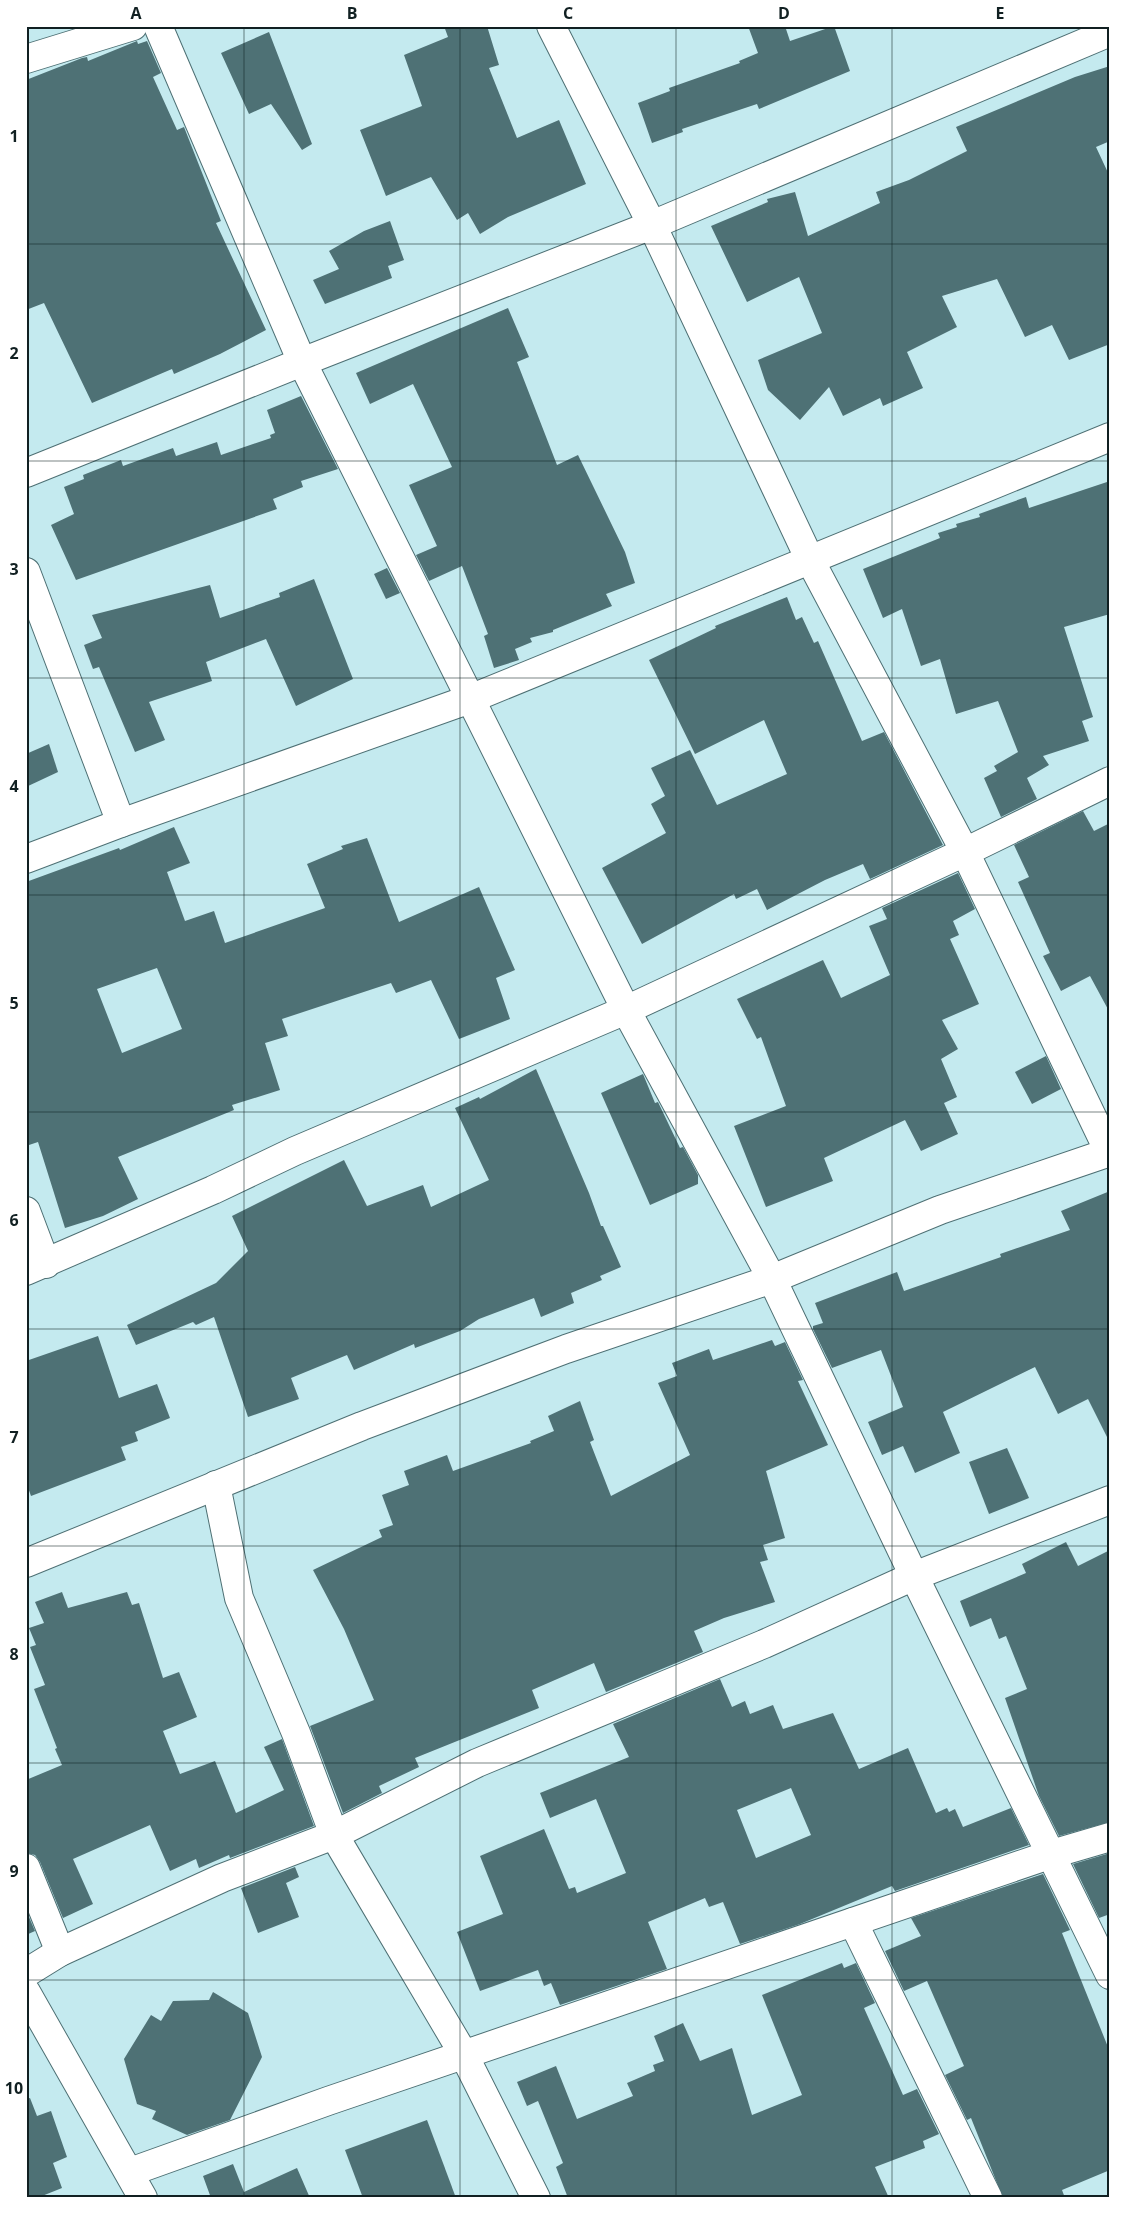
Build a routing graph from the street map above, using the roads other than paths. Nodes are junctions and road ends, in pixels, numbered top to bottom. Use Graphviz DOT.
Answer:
graph roads {
  1 [pos="134,26"];
  2 [pos="158,26"];
  3 [pos="551,26"];
  4 [pos="1110,32"];
  5 [pos="26,59"];
  6 [pos="652,226"];
  7 [pos="302,362"];
  8 [pos="1110,437"];
  9 [pos="26,473"];
  10 [pos="810,560"];
  11 [pos="26,572"];
  12 [pos="470,699"];
  13 [pos="1110,781"];
  14 [pos="121,823"];
  15 [pos="966,852"];
  16 [pos="26,859"];
  17 [pos="626,1010"];
  18 [pos="1110,1153"];
  19 [pos="26,1211"];
  20 [pos="36,1267"];
  21 [pos="772,1280"];
  22 [pos="216,1486"];
  23 [pos="1110,1500"];
  24 [pos="26,1563"];
  25 [pos="914,1576"];
  26 [pos="334,1835"];
  27 [pos="1110,1838"];
  28 [pos="1052,1854"];
  29 [pos="26,1868"];
  30 [pos="853,1922"];
  31 [pos="60,1952"];
  32 [pos="26,1973"];
  33 [pos="1110,1975"];
  34 [pos="26,1992"];
  35 [pos="464,2055"];
  36 [pos="130,2172"];
  37 [pos="143,2198"];
  38 [pos="536,2198"];
  39 [pos="988,2198"];
  1 -- 5 [label="street"];
  2 -- 7 [label="street"];
  3 -- 6 [label="street"];
  4 -- 6 [label="street"];
  6 -- 7 [label="street"];
  6 -- 10 [label="street"];
  7 -- 9 [label="street"];
  7 -- 12 [label="street"];
  8 -- 10 [label="street"];
  10 -- 12 [label="street"];
  10 -- 15 [label="street"];
  11 -- 14 [label="street"];
  12 -- 14 [label="street"];
  12 -- 17 [label="street"];
  13 -- 15 [label="street"];
  14 -- 16 [label="street"];
  15 -- 17 [label="street"];
  15 -- 18 [label="street"];
  17 -- 20 [label="street"];
  17 -- 21 [label="street"];
  18 -- 21 [label="street"];
  19 -- 20 [label="street"];
  21 -- 22 [label="street"];
  21 -- 25 [label="street"];
  22 -- 24 [label="street"];
  22 -- 26 [label="street"];
  23 -- 25 [label="street"];
  25 -- 26 [label="street"];
  25 -- 28 [label="street"];
  26 -- 31 [label="street"];
  26 -- 35 [label="street"];
  27 -- 28 [label="street"];
  28 -- 30 [label="street"];
  28 -- 33 [label="street"];
  29 -- 31 [label="street"];
  30 -- 35 [label="street"];
  30 -- 39 [label="street"];
  31 -- 32 [label="street"];
  34 -- 36 [label="street"];
  35 -- 36 [label="street"];
  35 -- 38 [label="street"];
  36 -- 37 [label="street"];
}
